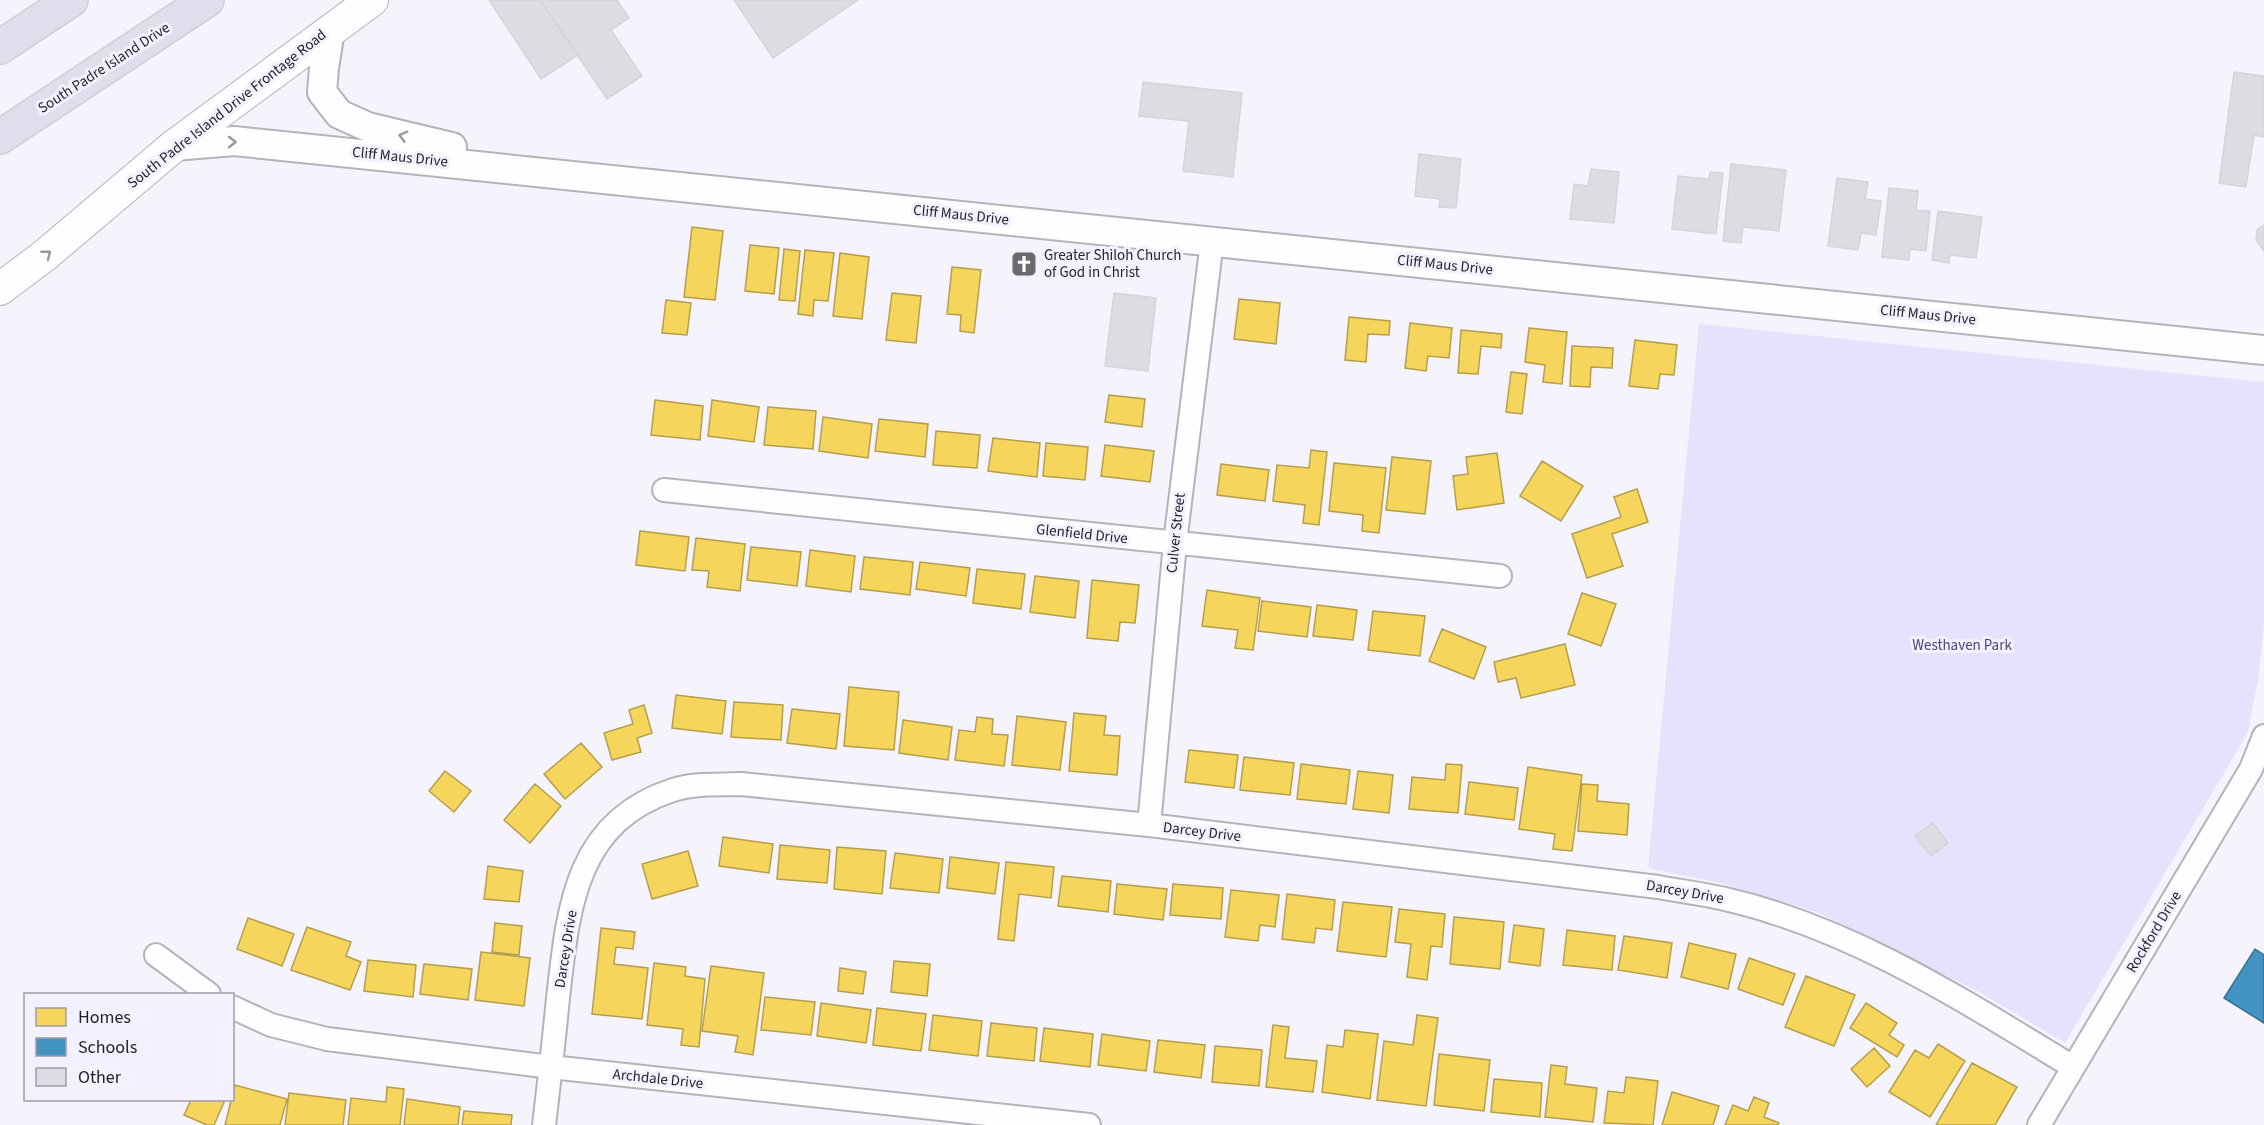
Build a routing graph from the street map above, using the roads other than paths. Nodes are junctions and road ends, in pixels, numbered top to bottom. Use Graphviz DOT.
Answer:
graph roads {
  1 [pos="36,0"];
  2 [pos="71,0"];
  3 [pos="207,0"];
  4 [pos="372,0"];
  5 [pos="0,28"];
  6 [pos="330,30"];
  7 [pos="0,47"];
  8 [pos="0,137"];
  9 [pos="174,146"];
  10 [pos="625,180"];
  11 [pos="1212,241"];
  12 [pos="0,289"];
  13 [pos="2264,350"];
  14 [pos="664,490"];
  15 [pos="1174,543"];
  16 [pos="1500,576"];
  17 [pos="2264,736"];
  18 [pos="1149,825"];
  19 [pos="156,955"];
  20 [pos="208,993"];
  21 [pos="234,1007"];
  22 [pos="550,1067"];
  23 [pos="2073,1067"];
  24 [pos="544,1125"];
  25 [pos="1089,1125"];
  26 [pos="2039,1125"];
  1 -- 5 [label="highway"];
  2 -- 7 [label="highway"];
  3 -- 8 [label="highway, South Padre Island Drive"];
  4 -- 6 [label="main road, South Padre Island Drive Frontage Road"];
  6 -- 9 [label="main road, South Padre Island Drive Frontage Road"];
  10 -- 6 [label="street, Cliff Maus Drive, one-way"];
  9 -- 10 [label="street, Cliff Maus Drive, one-way"];
  12 -- 9 [label="main road, South Padre Island Drive Frontage Road, one-way"];
  10 -- 11 [label="street, Cliff Maus Drive"];
  11 -- 13 [label="street, Cliff Maus Drive"];
  11 -- 15 [label="street, Culver Street"];
  14 -- 15 [label="street, Glenfield Drive"];
  15 -- 16 [label="street, Glenfield Drive"];
  15 -- 18 [label="street, Culver Street"];
  17 -- 23 [label="street, Rockford Drive"];
  18 -- 22 [label="street, Darcey Drive"];
  18 -- 23 [label="street, Darcey Drive"];
  19 -- 20 [label="street"];
  21 -- 22 [label="street, Archdale Drive"];
  22 -- 24 [label="street, Darcey Drive"];
  22 -- 25 [label="street, Archdale Drive"];
  23 -- 26 [label="street, Rockford Drive"];
}
